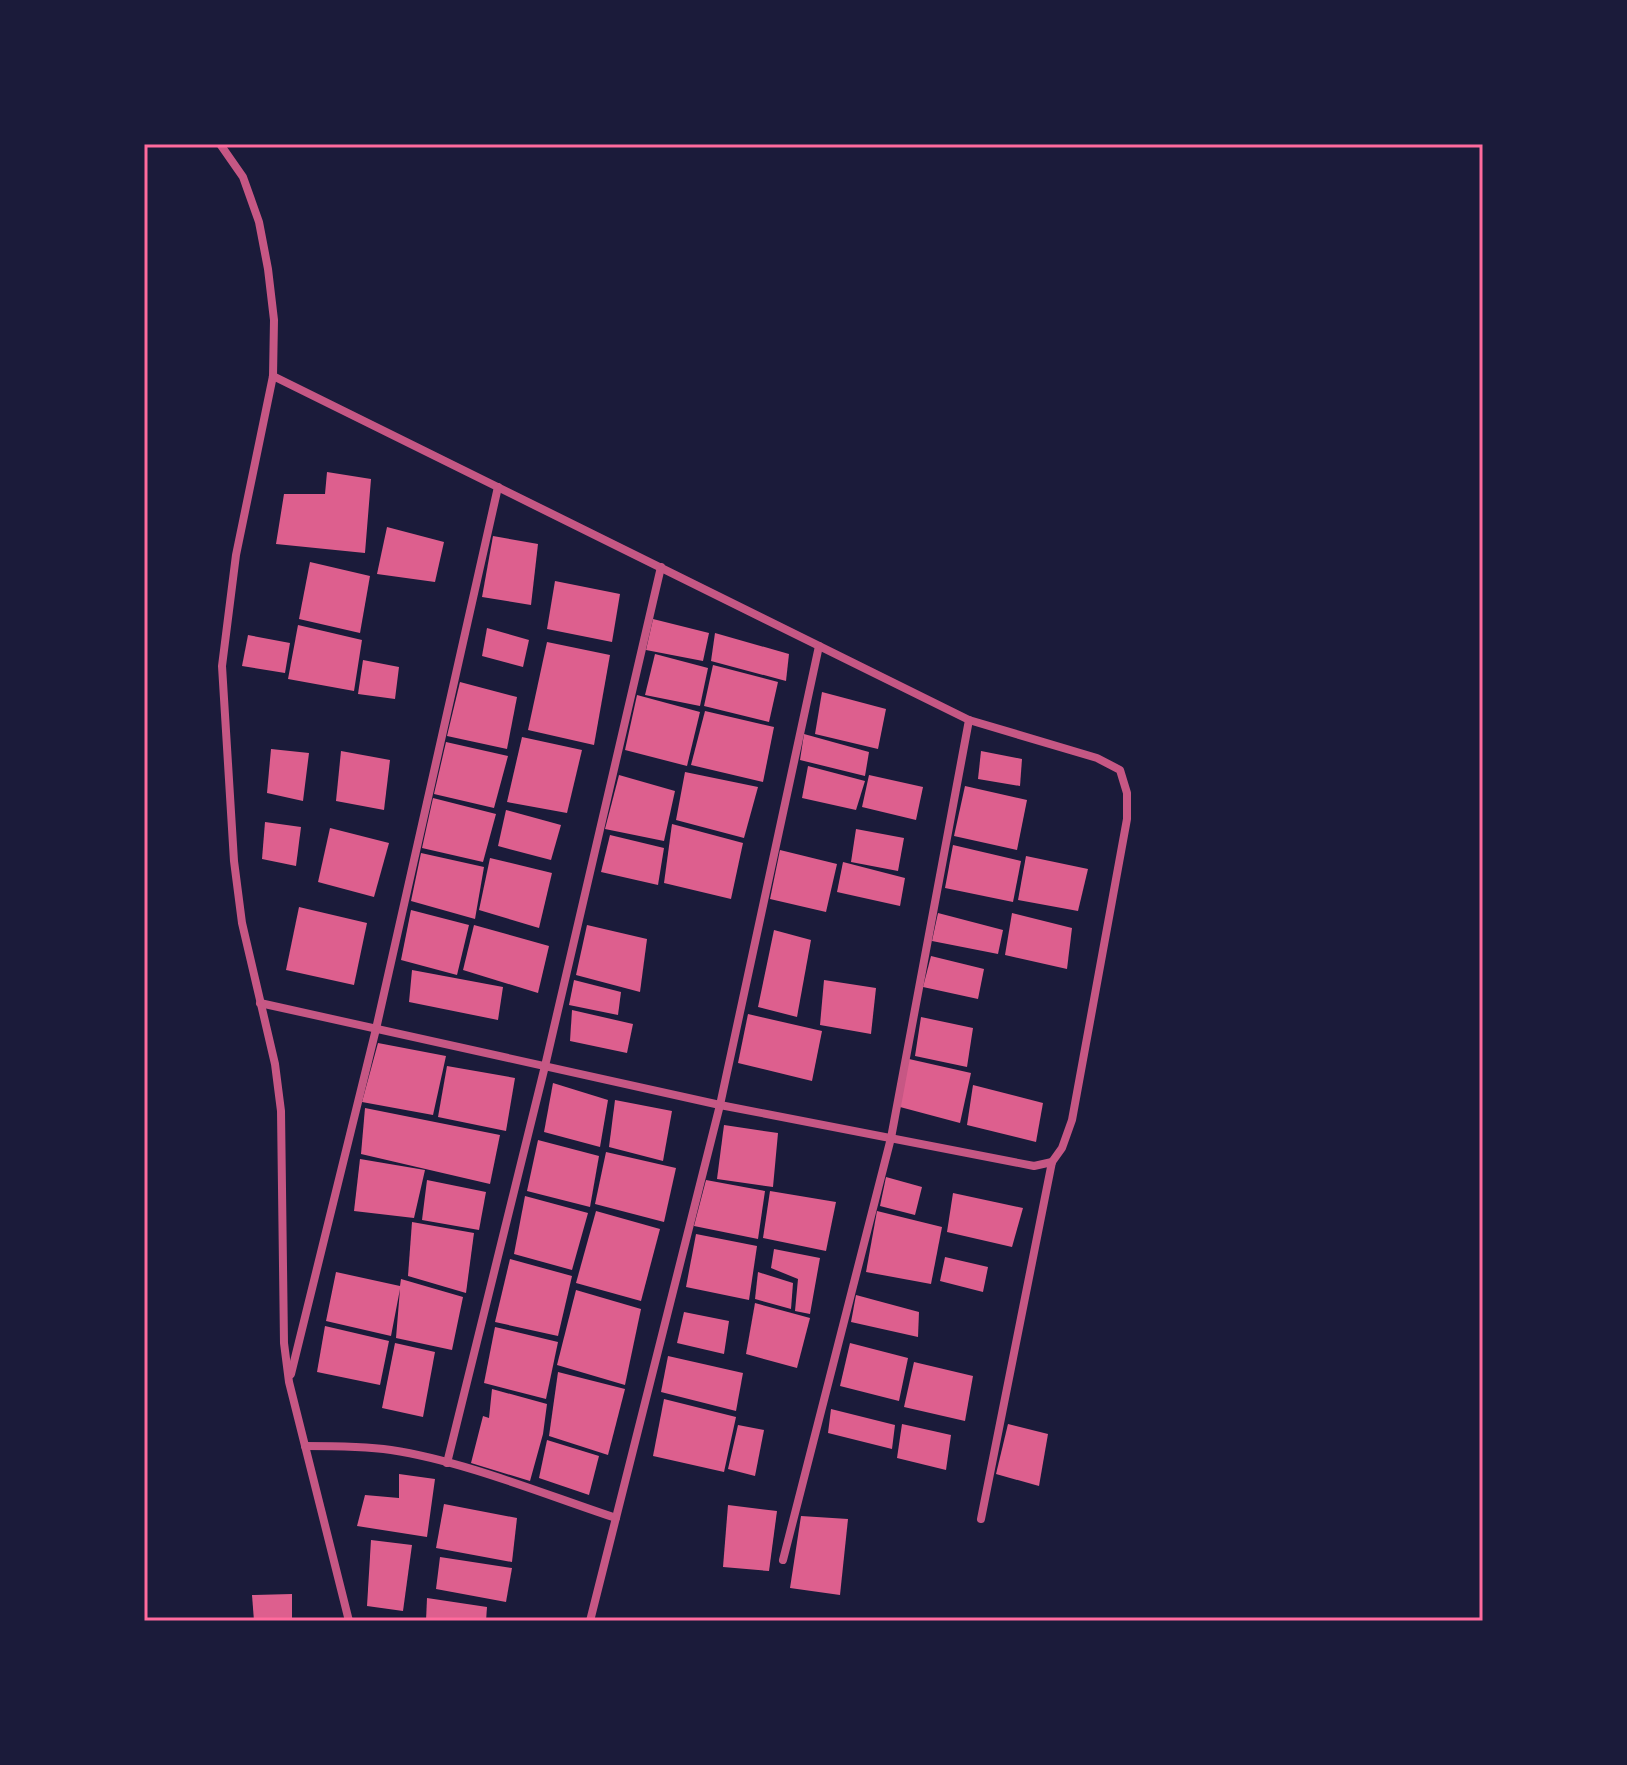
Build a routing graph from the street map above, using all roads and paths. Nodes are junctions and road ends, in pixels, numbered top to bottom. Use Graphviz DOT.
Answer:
graph roads {
  1 [pos="220,144"];
  2 [pos="273,376"];
  3 [pos="498,487"];
  4 [pos="661,567"];
  5 [pos="819,646"];
  6 [pos="969,720"];
  7 [pos="260,1003"];
  8 [pos="376,1029"];
  9 [pos="545,1066"];
  10 [pos="720,1105"];
  11 [pos="891,1138"];
  12 [pos="1052,1162"];
  13 [pos="289,1382"];
  14 [pos="305,1446"];
  15 [pos="447,1463"];
  16 [pos="616,1518"];
  17 [pos="981,1519"];
  18 [pos="783,1560"];
  19 [pos="349,1621"];
  20 [pos="590,1621"];
  1 -- 2 [label="street"];
  2 -- 3 [label="street"];
  2 -- 7 [label="street"];
  3 -- 4 [label="street"];
  3 -- 8 [label="street"];
  4 -- 5 [label="street"];
  4 -- 9 [label="street"];
  5 -- 6 [label="street"];
  5 -- 10 [label="street"];
  6 -- 11 [label="street"];
  6 -- 12 [label="street"];
  7 -- 8 [label="street"];
  7 -- 13 [label="street"];
  8 -- 9 [label="street"];
  8 -- 13 [label="street"];
  9 -- 10 [label="street"];
  9 -- 15 [label="street"];
  10 -- 11 [label="street"];
  10 -- 16 [label="street"];
  11 -- 12 [label="street"];
  11 -- 18 [label="street"];
  12 -- 17 [label="street"];
  13 -- 14 [label="street"];
  14 -- 15 [label="street"];
  14 -- 19 [label="street"];
  15 -- 16 [label="street"];
  16 -- 20 [label="street"];
}
